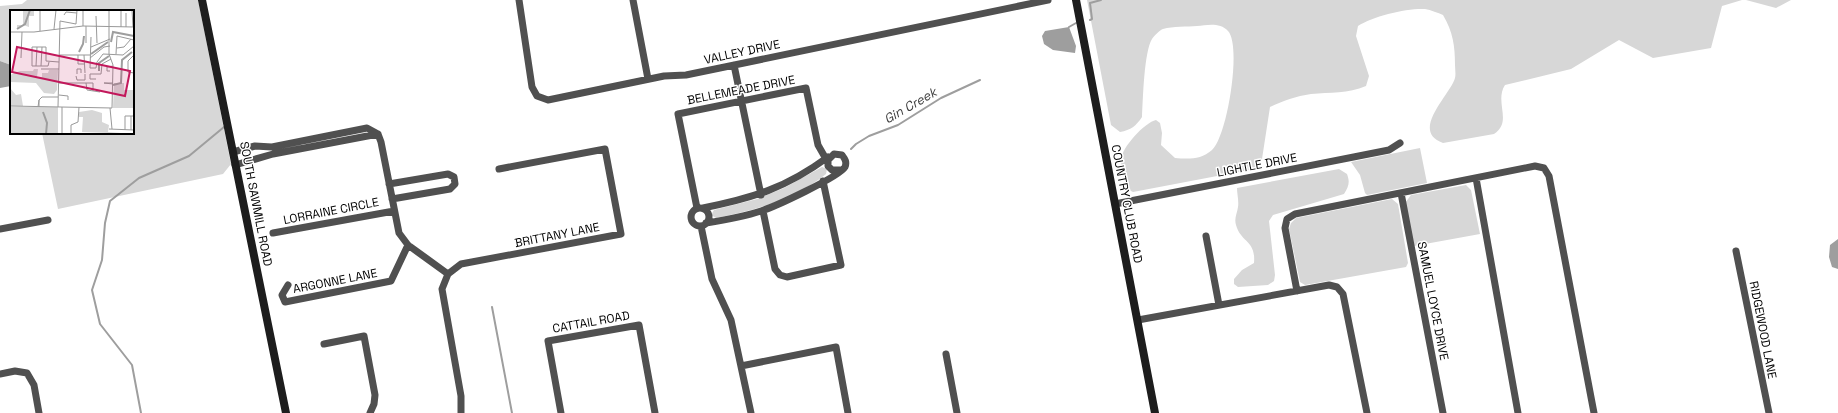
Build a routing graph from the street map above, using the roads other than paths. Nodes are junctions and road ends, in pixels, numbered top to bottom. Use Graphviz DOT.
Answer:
graph roads {
  1 [pos="202,0"];
  2 [pos="519,0"];
  3 [pos="633,0"];
  4 [pos="1048,0"];
  5 [pos="1076,0"];
  6 [pos="734,65"];
  7 [pos="648,80"];
  8 [pos="742,101"];
  9 [pos="378,134"];
  10 [pos="1400,143"];
  11 [pos="233,152"];
  12 [pos="828,157"];
  13 [pos="235,165"];
  14 [pos="500,169"];
  15 [pos="841,170"];
  16 [pos="1476,178"];
  17 [pos="823,181"];
  18 [pos="389,184"];
  19 [pos="1401,193"];
  20 [pos="761,195"];
  21 [pos="392,199"];
  22 [pos="1115,204"];
  23 [pos="700,208"];
  24 [pos="394,211"];
  25 [pos="763,211"];
  26 [pos="48,220"];
  27 [pos="704,224"];
  28 [pos="0,229"];
  29 [pos="273,233"];
  30 [pos="1206,236"];
  31 [pos="408,245"];
  32 [pos="1736,251"];
  33 [pos="448,274"];
  34 [pos="288,285"];
  35 [pos="1297,291"];
  36 [pos="1219,305"];
  37 [pos="1138,320"];
  38 [pos="324,344"];
  39 [pos="946,354"];
  40 [pos="741,366"];
  41 [pos="0,374"];
  42 [pos="39,413"];
  43 [pos="286,413"];
  44 [pos="370,413"];
  45 [pos="461,413"];
  46 [pos="561,413"];
  47 [pos="655,413"];
  48 [pos="751,413"];
  49 [pos="848,413"];
  50 [pos="957,413"];
  51 [pos="1155,413"];
  52 [pos="1367,413"];
  53 [pos="1443,413"];
  54 [pos="1518,413"];
  55 [pos="1594,413"];
  56 [pos="1769,413"];
  1 -- 11 [label="street, SOUTH SAWMILL ROAD"];
  2 -- 7 [label="street, VALLEY DRIVE"];
  3 -- 7 [label="street"];
  4 -- 6 [label="street, VALLEY DRIVE"];
  5 -- 22 [label="street, COUNTRY CLUB ROAD"];
  6 -- 7 [label="street, VALLEY DRIVE"];
  6 -- 8 [label="street"];
  8 -- 12 [label="street, BELLEMEADE DRIVE"];
  8 -- 20 [label="street"];
  8 -- 23 [label="street, BELLEMEADE DRIVE"];
  9 -- 11 [label="street"];
  9 -- 13 [label="street"];
  9 -- 18 [label="street"];
  10 -- 22 [label="street, LIGHTLE DRIVE"];
  11 -- 13 [label="street, SOUTH SAWMILL ROAD"];
  12 -- 15 [label="street"];
  12 -- 15 [label="street"];
  12 -- 20 [label="street"];
  13 -- 43 [label="street, SOUTH SAWMILL ROAD"];
  14 -- 33 [label="street, BRITTANY LANE"];
  15 -- 17 [label="street"];
  16 -- 19 [label="street"];
  16 -- 54 [label="street"];
  16 -- 55 [label="street"];
  17 -- 25 [label="street"];
  17 -- 25 [label="street"];
  18 -- 21 [label="street"];
  18 -- 21 [label="street"];
  19 -- 35 [label="street"];
  19 -- 53 [label="street, SAMUEL LOYCE DRIVE"];
  20 -- 23 [label="street"];
  21 -- 24 [label="street"];
  22 -- 37 [label="street, COUNTRY CLUB ROAD"];
  23 -- 27 [label="street"];
  23 -- 27 [label="street"];
  24 -- 29 [label="street, LORRAINE CIRCLE"];
  24 -- 31 [label="street"];
  25 -- 27 [label="street"];
  26 -- 28 [label="street"];
  27 -- 40 [label="street"];
  30 -- 36 [label="street"];
  31 -- 33 [label="street"];
  31 -- 34 [label="street, ARGONNE LANE"];
  32 -- 56 [label="street, RIDGEWOOD LANE"];
  33 -- 45 [label="street"];
  35 -- 36 [label="street"];
  35 -- 52 [label="street"];
  36 -- 37 [label="street"];
  37 -- 51 [label="street, COUNTRY CLUB ROAD"];
  38 -- 44 [label="street"];
  39 -- 50 [label="street"];
  40 -- 48 [label="street"];
  40 -- 49 [label="street"];
  41 -- 42 [label="street"];
  46 -- 47 [label="street, CATTAIL ROAD"];
}
